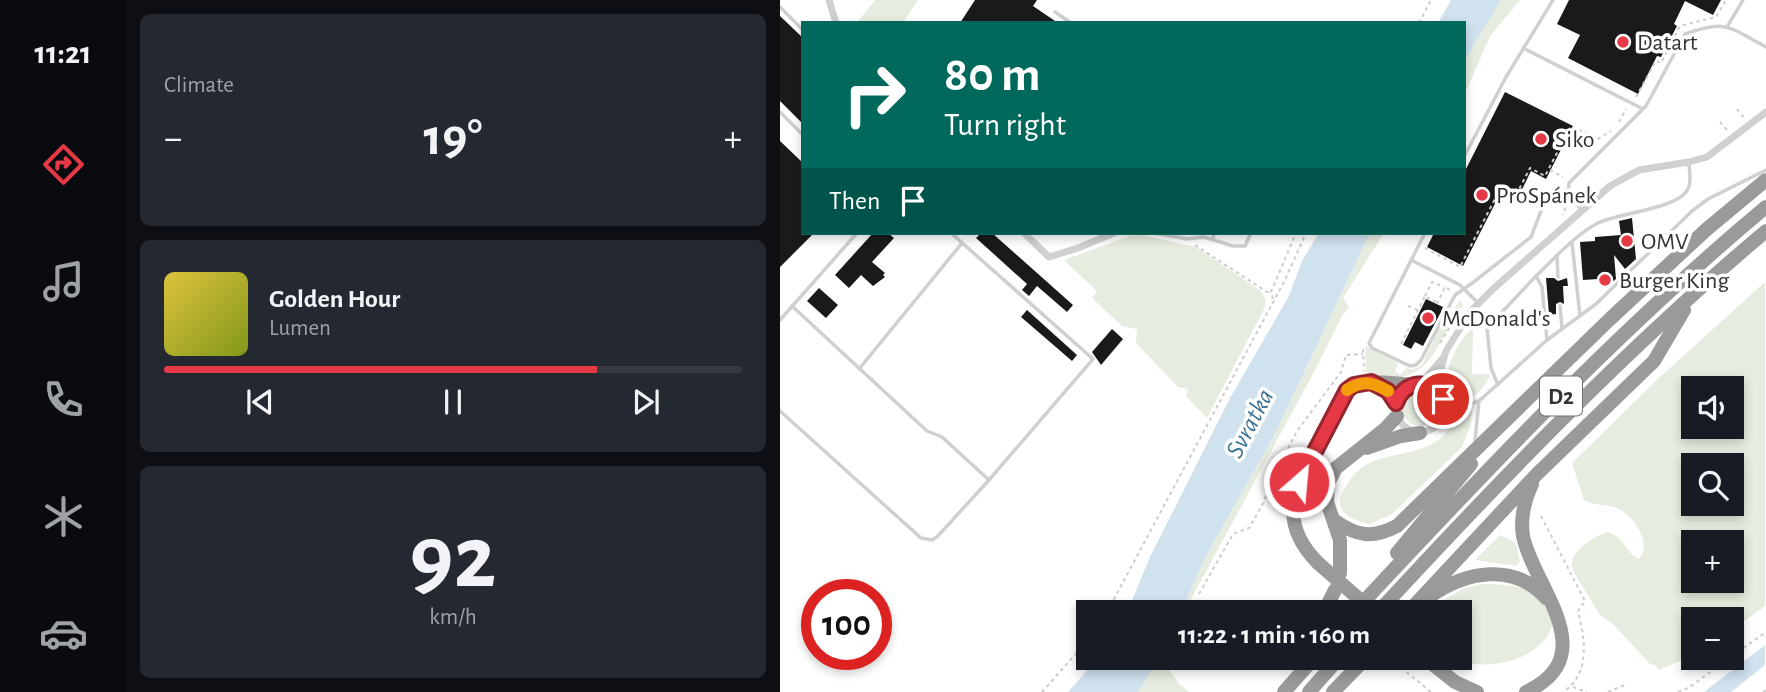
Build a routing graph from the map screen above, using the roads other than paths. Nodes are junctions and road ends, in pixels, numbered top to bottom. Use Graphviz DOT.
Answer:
graph roads {
  1 [pos="829,0"];
  2 [pos="1553,0"];
  3 [pos="1743,0"];
  4 [pos="780,7"];
  5 [pos="1055,12"];
  6 [pos="835,21"];
  7 [pos="1068,21"];
  8 [pos="1727,27"];
  9 [pos="801,28"];
  10 [pos="1765,47"];
  11 [pos="1523,48"];
  12 [pos="1643,109"];
  13 [pos="1765,112"];
  14 [pos="780,113"];
  15 [pos="801,133"];
  16 [pos="1466,153"];
  17 [pos="1689,162"];
  18 [pos="1765,170"];
  19 [pos="1765,180"];
  20 [pos="1567,190"];
  21 [pos="1765,207"];
  22 [pos="1582,210"];
  23 [pos="1765,231"];
  24 [pos="855,235"];
  25 [pos="953,235"];
  26 [pos="1026,235"];
  27 [pos="1109,235"];
  28 [pos="1165,235"];
  29 [pos="1214,235"];
  30 [pos="1250,235"];
  31 [pos="1424,235"];
  32 [pos="1212,239"];
  33 [pos="962,243"];
  34 [pos="1572,243"];
  35 [pos="1557,257"];
  36 [pos="1411,260"];
  37 [pos="1536,276"];
  38 [pos="1558,277"];
  39 [pos="1464,289"];
  40 [pos="1691,296"];
  41 [pos="1475,300"];
  42 [pos="792,306"];
  43 [pos="1560,306"];
  44 [pos="1580,316"];
  45 [pos="780,320"];
  46 [pos="1562,328"];
  47 [pos="1547,340"];
  48 [pos="1444,356"];
  49 [pos="859,369"];
  50 [pos="1367,378"];
  51 [pos="1417,384"];
  52 [pos="1499,386"];
  53 [pos="1435,389"];
  54 [pos="1479,401"];
  55 [pos="1444,405"];
  56 [pos="1396,409"];
  57 [pos="780,411"];
  58 [pos="1497,429"];
  59 [pos="1420,433"];
  60 [pos="1475,440"];
  61 [pos="1359,451"];
  62 [pos="1537,474"];
  63 [pos="989,480"];
  64 [pos="1335,521"];
  65 [pos="1340,573"];
  66 [pos="1335,590"];
  67 [pos="1330,600"];
  68 [pos="1363,600"];
  69 [pos="1388,600"];
  70 [pos="1419,600"];
  71 [pos="1425,600"];
  72 [pos="1554,608"];
  73 [pos="1296,670"];
  74 [pos="1303,670"];
  75 [pos="1329,670"];
  76 [pos="1355,670"];
  77 [pos="1440,670"];
  78 [pos="1285,691"];
  79 [pos="1310,692"];
  80 [pos="1334,692"];
  81 [pos="1477,692"];
  82 [pos="1526,692"];
  1 -- 6 [label="street"];
  2 -- 11 [label="lane"];
  3 -- 8 [label="lane"];
  4 -- 9 [label="lane"];
  5 -- 7 [label="lane"];
  8 -- 10 [label="lane"];
  8 -- 12 [label="lane"];
  11 -- 12 [label="lane"];
  11 -- 16 [label="lane"];
  12 -- 20 [label="lane"];
  13 -- 17 [label="street"];
  14 -- 15 [label="lane"];
  17 -- 22 [label="street"];
  17 -- 34 [label="lane"];
  18 -- 44 [label="lane"];
  19 -- 58 [label="highway"];
  20 -- 22 [label="lane"];
  20 -- 39 [label="lane"];
  21 -- 58 [label="highway, D2"];
  22 -- 41 [label="street"];
  23 -- 40 [label="highway, D2"];
  24 -- 42 [label="lane"];
  25 -- 33 [label="lane"];
  26 -- 27 [label="street"];
  28 -- 32 [label="lane"];
  29 -- 32 [label="lane"];
  30 -- 32 [label="lane"];
  31 -- 36 [label="lane"];
  33 -- 49 [label="lane"];
  33 -- 63 [label="lane"];
  34 -- 35 [label="lane"];
  34 -- 44 [label="lane"];
  35 -- 37 [label="lane"];
  35 -- 38 [label="lane"];
  36 -- 39 [label="lane"];
  36 -- 39 [label="lane"];
  37 -- 47 [label="lane"];
  37 -- 52 [label="lane"];
  39 -- 41 [label="lane"];
  40 -- 62 [label="highway"];
  40 -- 69 [label="highway, D2"];
  41 -- 48 [label="street"];
  42 -- 45 [label="lane"];
  42 -- 49 [label="lane"];
  43 -- 46 [label="lane"];
  44 -- 46 [label="lane"];
  46 -- 47 [label="lane"];
  47 -- 52 [label="lane"];
  48 -- 51 [label="street"];
  48 -- 53 [label="street"];
  49 -- 63 [label="lane"];
  50 -- 51 [label="highway"];
  50 -- 56 [label="highway"];
  50 -- 68 [label="highway, bridge"];
  51 -- 53 [label="street"];
  51 -- 56 [label="street"];
  52 -- 54 [label="lane"];
  53 -- 55 [label="street"];
  54 -- 55 [label="lane"];
  54 -- 60 [label="lane"];
  55 -- 59 [label="street"];
  56 -- 59 [label="street"];
  56 -- 61 [label="highway"];
  57 -- 63 [label="lane"];
  58 -- 64 [label="highway"];
  59 -- 61 [label="highway"];
  61 -- 64 [label="highway"];
  62 -- 70 [label="highway"];
  62 -- 72 [label="highway"];
  64 -- 65 [label="highway"];
  66 -- 67 [label="highway"];
  71 -- 72 [label="highway"];
  72 -- 82 [label="highway"];
  73 -- 78 [label="highway"];
  74 -- 78 [label="highway"];
  75 -- 79 [label="highway"];
  76 -- 80 [label="highway"];
  77 -- 81 [label="highway"];
}
